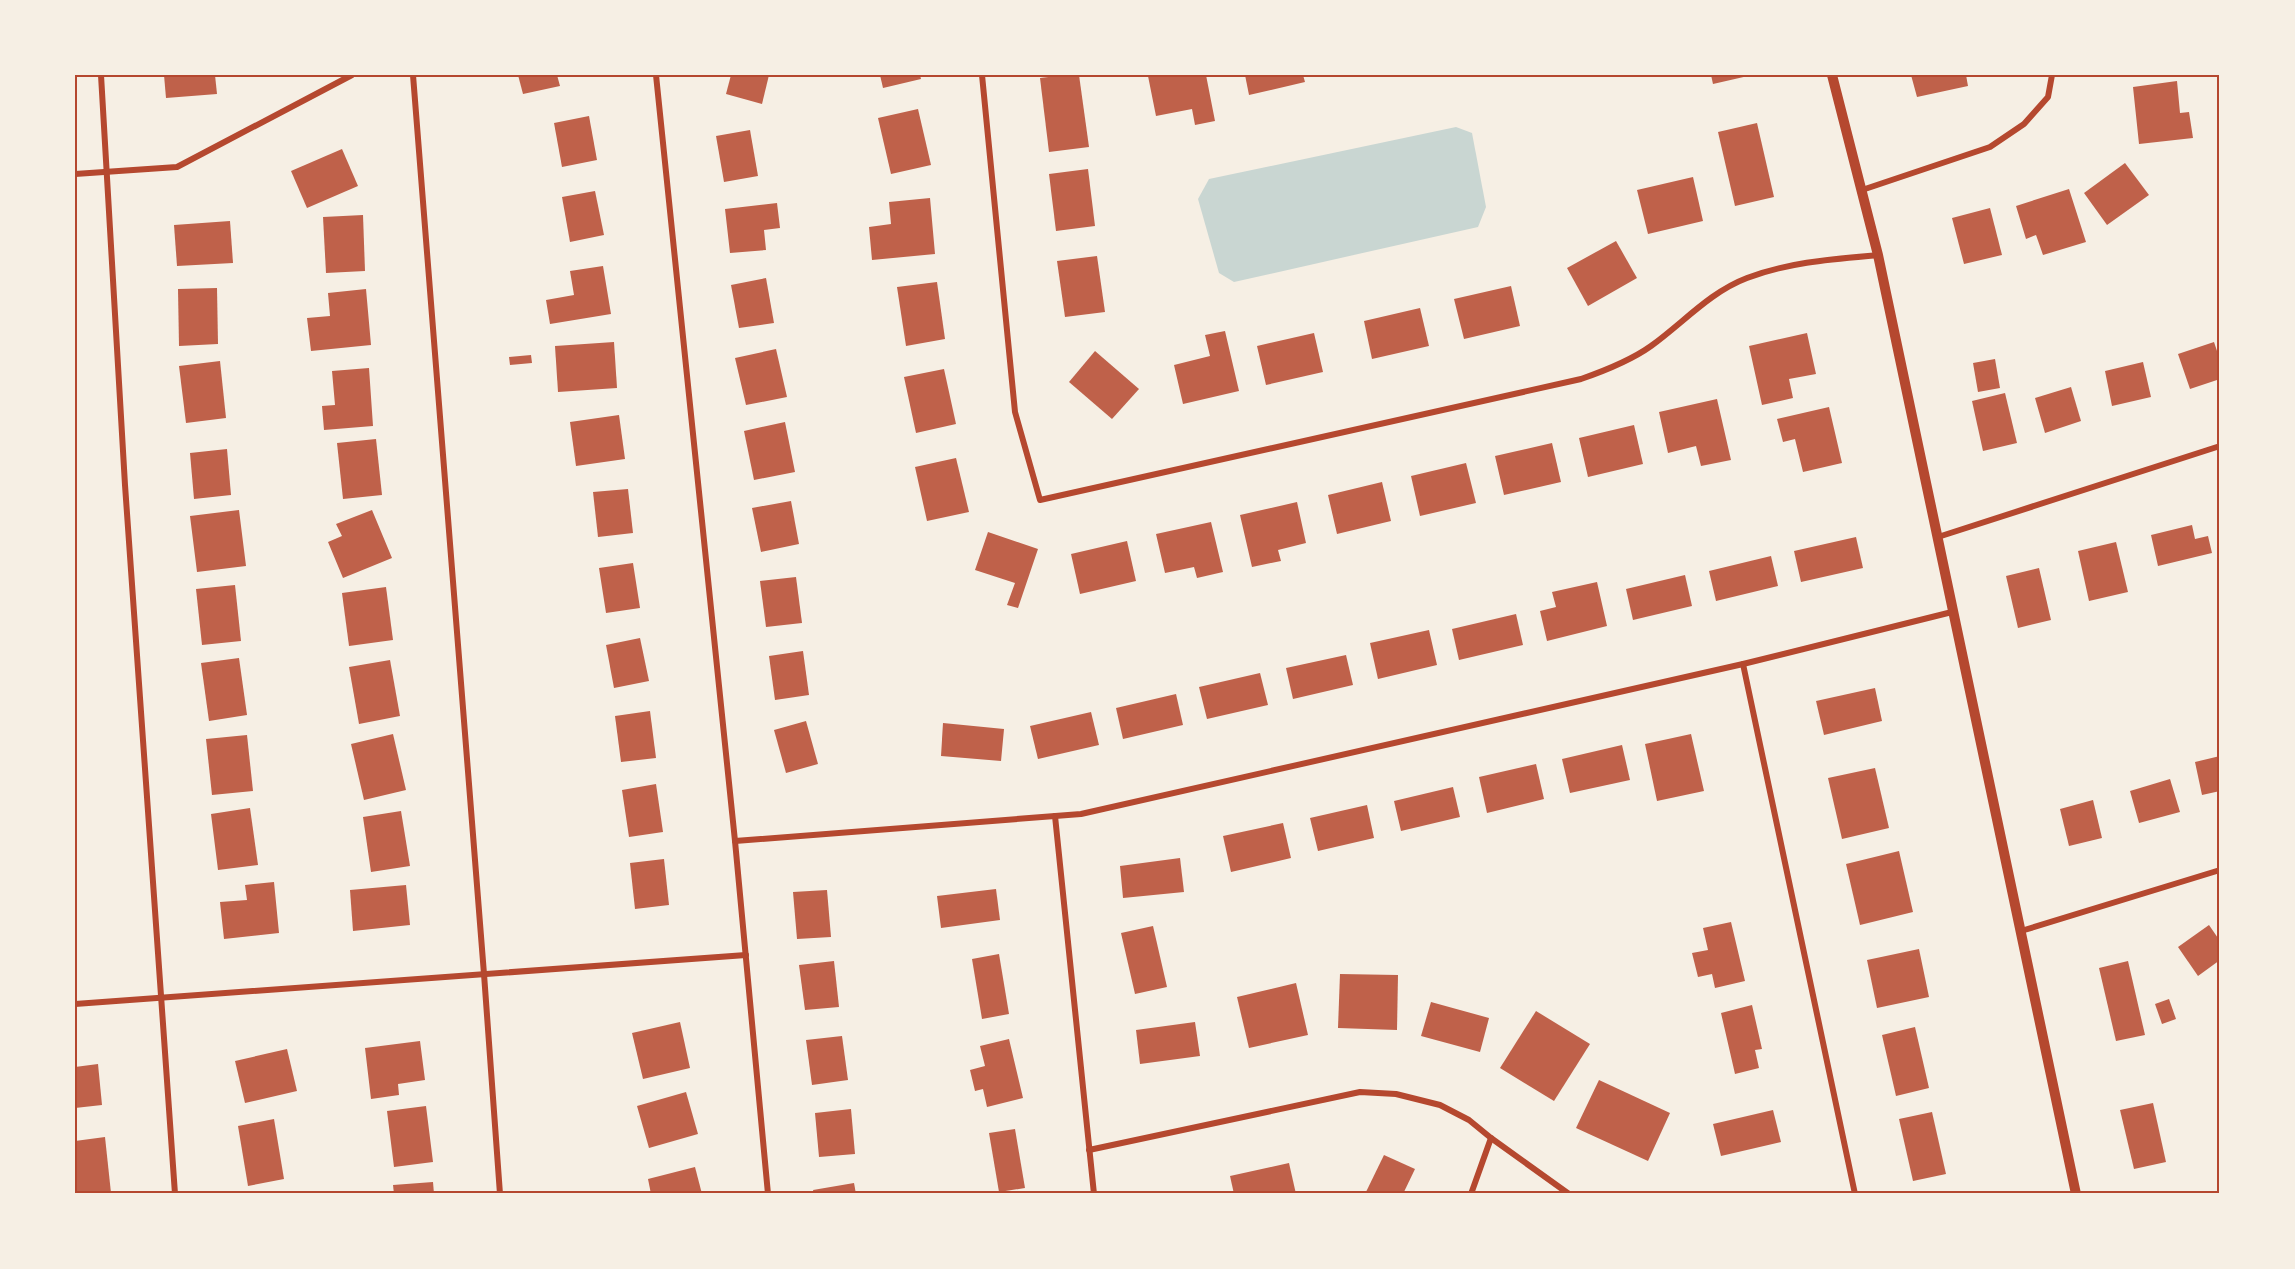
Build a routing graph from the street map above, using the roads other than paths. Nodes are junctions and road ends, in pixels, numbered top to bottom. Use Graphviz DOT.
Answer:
graph roads {
  1 [pos="100,75"];
  2 [pos="352,75"];
  3 [pos="413,75"];
  4 [pos="656,75"];
  5 [pos="982,75"];
  6 [pos="1832,75"];
  7 [pos="2052,75"];
  8 [pos="105,172"];
  9 [pos="75,174"];
  10 [pos="1862,190"];
  11 [pos="1878,255"];
  12 [pos="2220,446"];
  13 [pos="1938,537"];
  14 [pos="1952,612"];
  15 [pos="1743,664"];
  16 [pos="1055,816"];
  17 [pos="735,841"];
  18 [pos="2220,870"];
  19 [pos="2021,931"];
  20 [pos="746,955"];
  21 [pos="484,974"];
  22 [pos="162,998"];
  23 [pos="75,1004"];
  24 [pos="1491,1138"];
  25 [pos="1089,1150"];
  26 [pos="1855,1193"];
  27 [pos="176,1194"];
  28 [pos="500,1194"];
  29 [pos="768,1194"];
  30 [pos="1094,1194"];
  31 [pos="1471,1194"];
  32 [pos="1569,1194"];
  33 [pos="1847,1194"];
  34 [pos="2076,1194"];
  1 -- 8 [label="street"];
  2 -- 8 [label="street"];
  3 -- 21 [label="street"];
  4 -- 17 [label="street"];
  5 -- 11 [label="street"];
  6 -- 10 [label="street"];
  7 -- 10 [label="street"];
  8 -- 9 [label="street"];
  8 -- 22 [label="street"];
  10 -- 11 [label="street"];
  11 -- 13 [label="street"];
  12 -- 13 [label="street"];
  13 -- 14 [label="street"];
  14 -- 15 [label="street"];
  14 -- 19 [label="street"];
  15 -- 16 [label="street"];
  15 -- 26 [label="street"];
  16 -- 17 [label="street"];
  16 -- 25 [label="street"];
  17 -- 20 [label="street"];
  18 -- 19 [label="street"];
  19 -- 34 [label="street"];
  20 -- 21 [label="street"];
  20 -- 29 [label="street"];
  21 -- 22 [label="street"];
  21 -- 28 [label="street"];
  22 -- 23 [label="street"];
  22 -- 27 [label="street"];
  24 -- 25 [label="street"];
  24 -- 31 [label="street"];
  24 -- 32 [label="street"];
  25 -- 30 [label="street"];
  26 -- 33 [label="street"];
}
